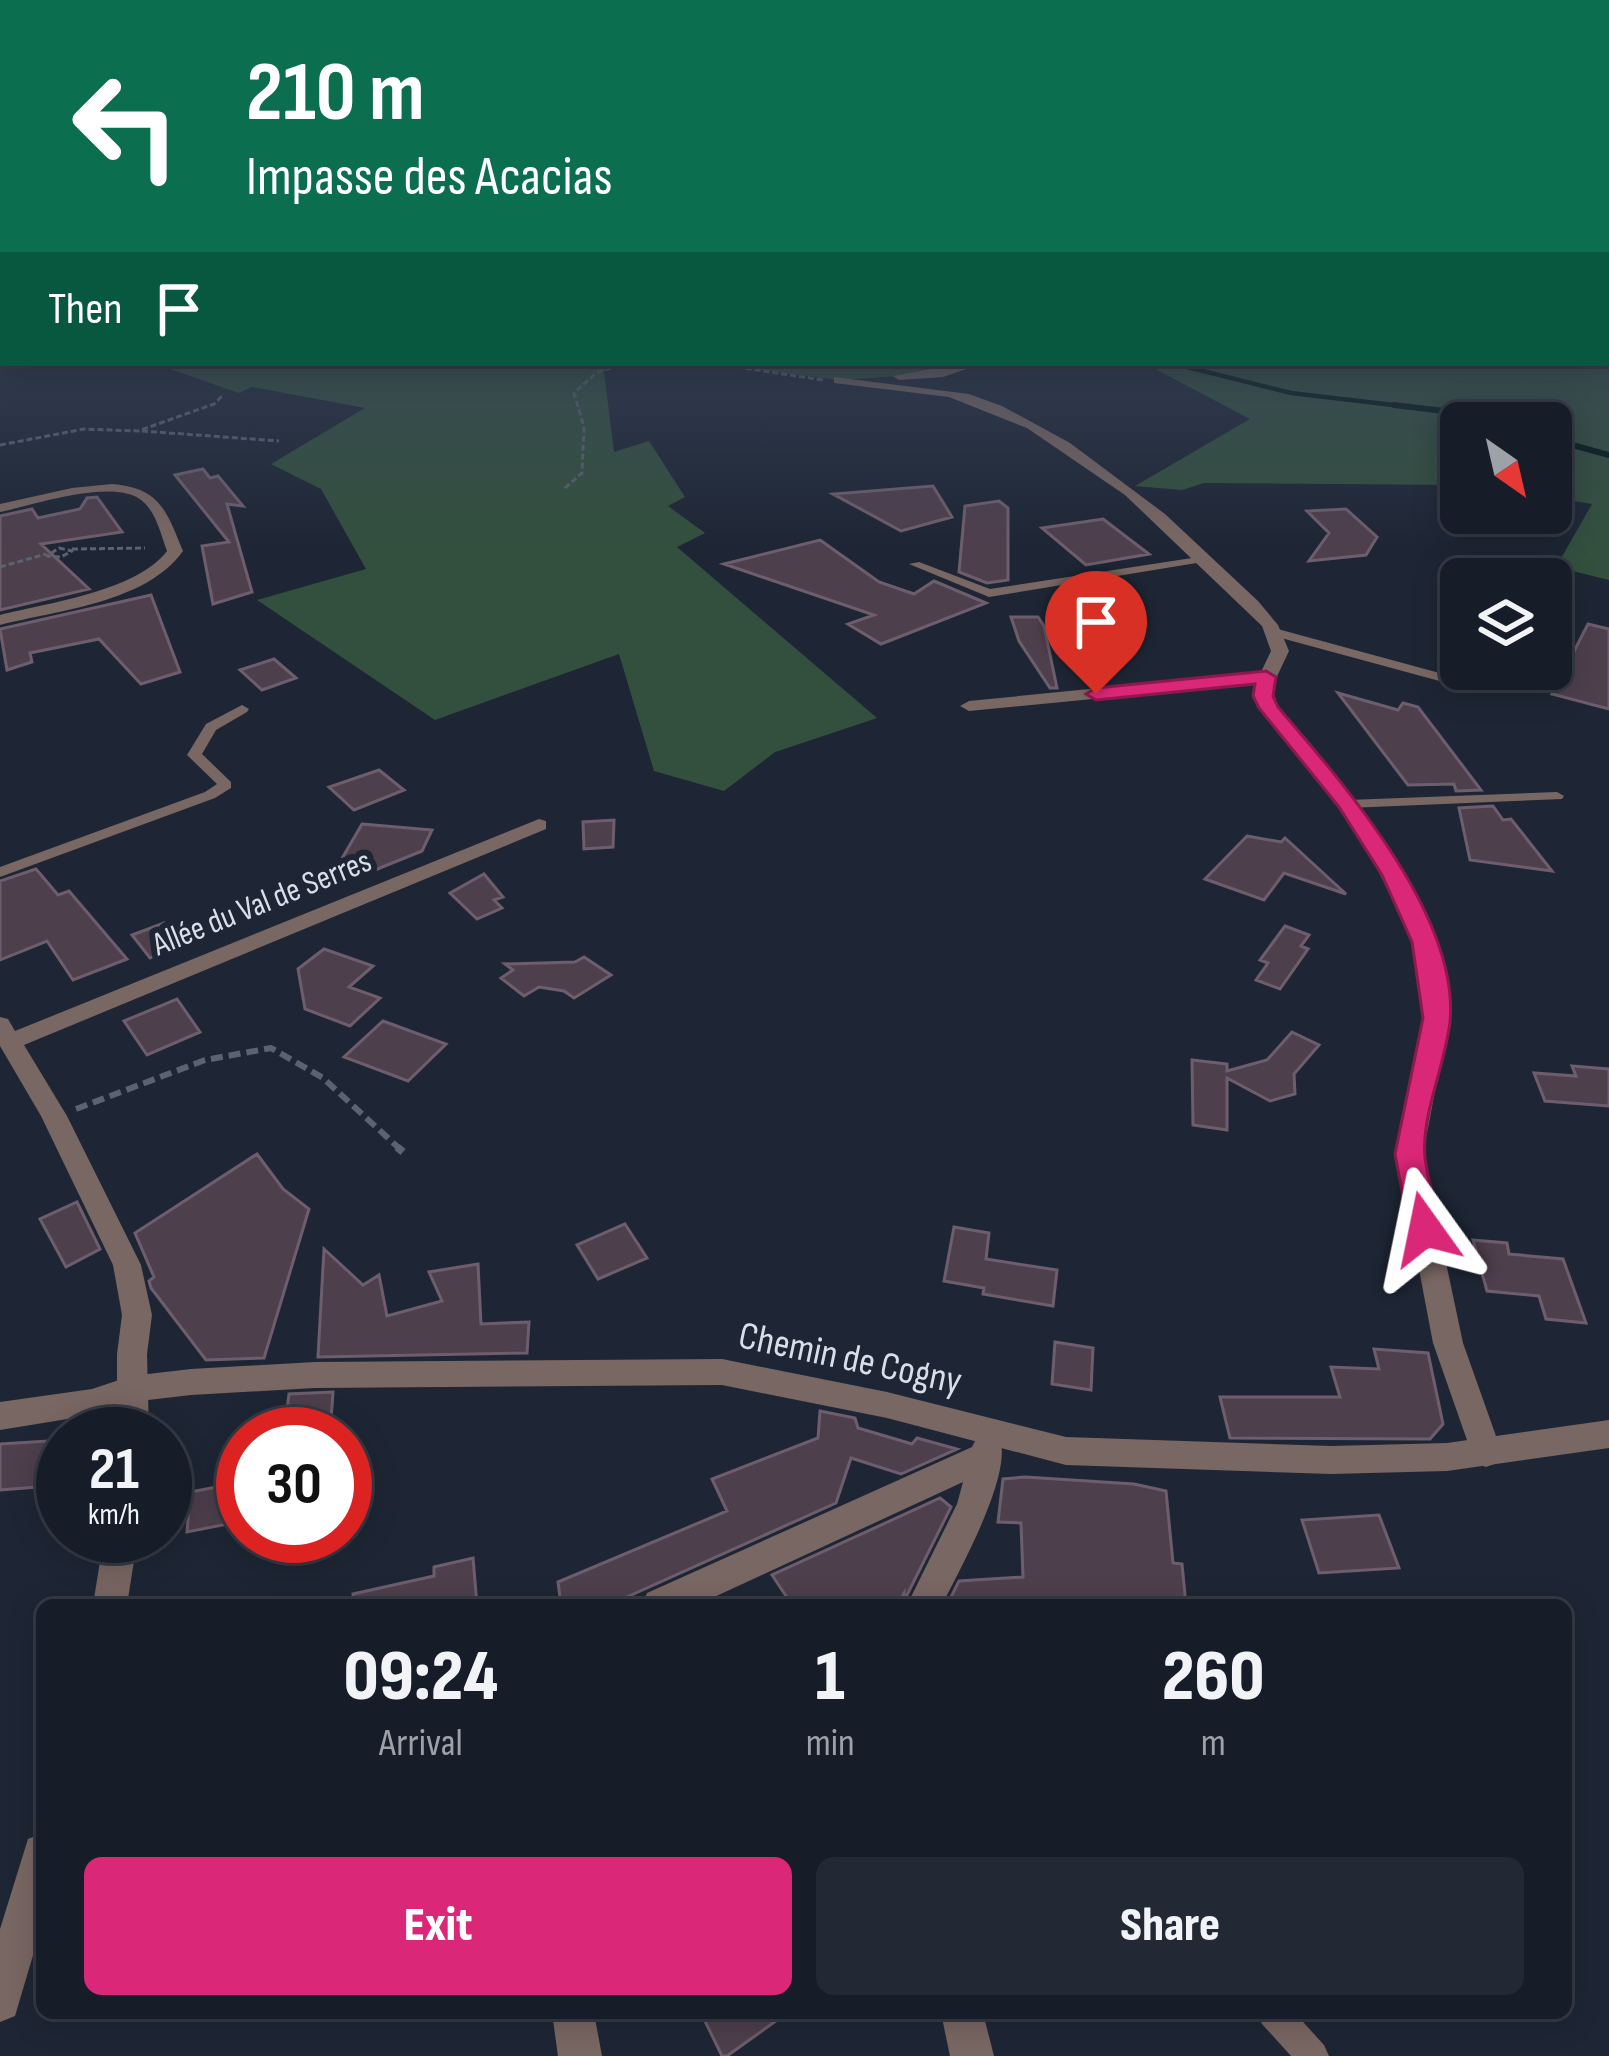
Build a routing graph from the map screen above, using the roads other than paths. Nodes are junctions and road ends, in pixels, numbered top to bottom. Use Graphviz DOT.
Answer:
graph roads {
  1 [pos="968,366"];
  2 [pos="0,508"];
  3 [pos="1205,559"];
  4 [pos="915,564"];
  5 [pos="0,620"];
  6 [pos="1274,632"];
  7 [pos="1266,677"];
  8 [pos="1440,677"];
  9 [pos="969,706"];
  10 [pos="242,709"];
  11 [pos="1557,796"];
  12 [pos="1348,803"];
  13 [pos="539,825"];
  14 [pos="0,872"];
  15 [pos="5,1034"];
  16 [pos="131,1389"];
  17 [pos="132,1407"];
  18 [pos="0,1416"];
  19 [pos="1609,1434"];
  20 [pos="988,1446"];
  21 [pos="1486,1454"];
  22 [pos="117,1563"];
  23 [pos="111,1599"];
  24 [pos="671,1599"];
  25 [pos="927,1599"];
  26 [pos="35,1906"];
  27 [pos="0,2001"];
  28 [pos="574,2019"];
  29 [pos="963,2019"];
  30 [pos="1279,2019"];
  31 [pos="580,2056"];
  32 [pos="972,2056"];
  33 [pos="1313,2056"];
  1 -- 3 [label="street"];
  2 -- 5 [label="street"];
  3 -- 4 [label="lane"];
  3 -- 6 [label="street"];
  6 -- 7 [label="street"];
  6 -- 8 [label="lane"];
  7 -- 9 [label="street"];
  7 -- 12 [label="street"];
  10 -- 14 [label="lane"];
  11 -- 12 [label="lane"];
  12 -- 21 [label="street"];
  13 -- 15 [label="street, Allée du Val de Serres"];
  15 -- 16 [label="street"];
  16 -- 17 [label="street"];
  16 -- 18 [label="street, Chemin de Cogny"];
  16 -- 20 [label="street, Chemin de Cogny"];
  19 -- 21 [label="street, Chemin de Cogny"];
  20 -- 21 [label="street, Chemin de Cogny"];
  20 -- 24 [label="street"];
  20 -- 25 [label="street"];
  22 -- 23 [label="street"];
  26 -- 27 [label="street"];
  28 -- 31 [label="street"];
  29 -- 32 [label="street"];
  30 -- 33 [label="lane"];
}
